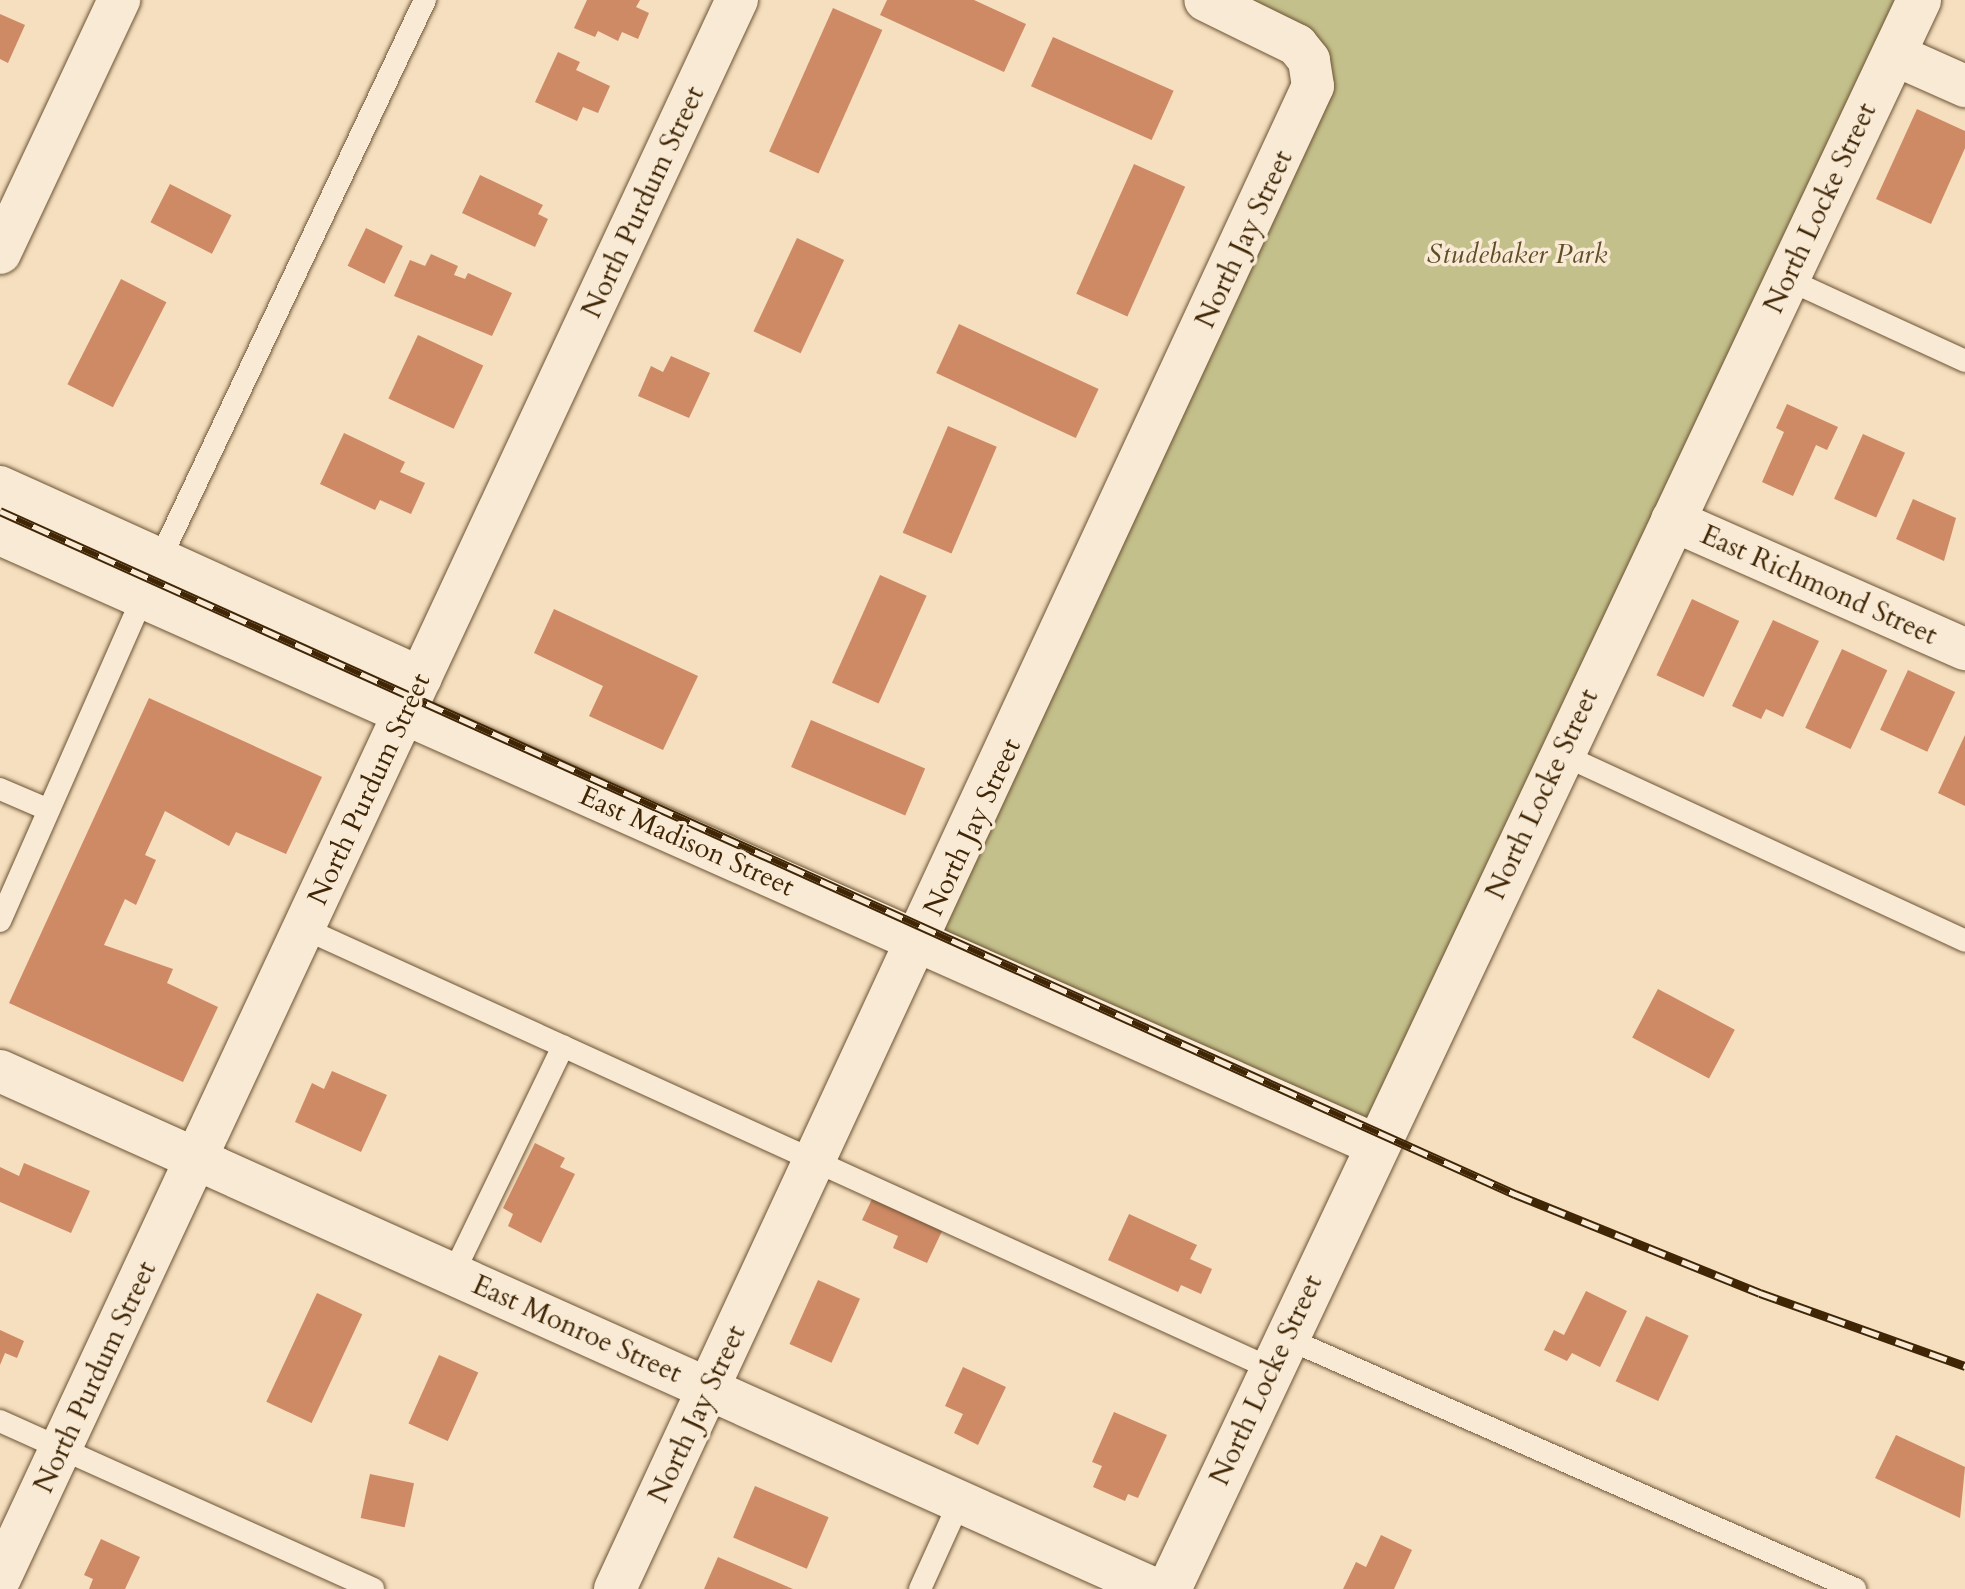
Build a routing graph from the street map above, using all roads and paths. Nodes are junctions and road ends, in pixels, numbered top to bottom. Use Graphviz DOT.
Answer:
graph roads {
  1 [pos="119,0"];
  2 [pos="425,0"];
  3 [pos="737,0"];
  4 [pos="1205,0"];
  5 [pos="1919,0"];
  6 [pos="1893,54"];
  7 [pos="1965,86"];
  8 [pos="9,210"];
  9 [pos="0,253"];
  10 [pos="1787,279"];
  11 [pos="1965,361"];
  12 [pos="0,487"];
  13 [pos="1672,520"];
  14 [pos="0,534"];
  15 [pos="160,559"];
  16 [pos="142,601"];
  17 [pos="1965,649"];
  18 [pos="412,696"];
  19 [pos="1561,754"];
  20 [pos="0,789"];
  21 [pos="49,810"];
  22 [pos="0,921"];
  23 [pos="303,928"];
  24 [pos="1965,941"];
  25 [pos="919,944"];
  26 [pos="563,1046"];
  27 [pos="0,1071"];
  28 [pos="1376,1145"];
  29 [pos="196,1160"];
  30 [pos="815,1160"];
  31 [pos="453,1274"];
  32 [pos="1279,1353"];
  33 [pos="710,1387"];
  34 [pos="0,1421"];
  35 [pos="61,1451"];
  36 [pos="960,1501"];
  37 [pos="0,1578"];
  38 [pos="373,1589"];
  39 [pos="615,1589"];
  40 [pos="920,1589"];
  41 [pos="1154,1589"];
  42 [pos="1169,1589"];
  43 [pos="1855,1589"];
  1 -- 8 [label="street"];
  2 -- 15 [label="lane"];
  3 -- 18 [label="street, North Purdum Street"];
  4 -- 25 [label="street, North Jay Street"];
  5 -- 6 [label="street, North Locke Street"];
  6 -- 7 [label="street"];
  6 -- 10 [label="street, North Locke Street"];
  8 -- 9 [label="street"];
  10 -- 11 [label="lane"];
  10 -- 13 [label="street, North Locke Street"];
  12 -- 15 [label="street, East Madison Street"];
  13 -- 17 [label="street, East Richmond Street"];
  13 -- 19 [label="street, North Locke Street"];
  14 -- 16 [label="street, East Madison Street"];
  15 -- 16 [label="lane"];
  15 -- 18 [label="street, East Madison Street"];
  16 -- 18 [label="street, East Madison Street"];
  16 -- 21 [label="lane"];
  18 -- 23 [label="street, North Purdum Street"];
  18 -- 25 [label="street, East Madison Street"];
  19 -- 24 [label="lane"];
  19 -- 28 [label="street, North Locke Street"];
  20 -- 21 [label="lane"];
  21 -- 22 [label="lane"];
  23 -- 26 [label="lane"];
  23 -- 29 [label="street, North Purdum Street"];
  25 -- 28 [label="street, East Madison Street"];
  25 -- 30 [label="street, North Jay Street"];
  26 -- 30 [label="lane"];
  26 -- 31 [label="lane"];
  27 -- 29 [label="street, East Monroe Street"];
  28 -- 32 [label="street, North Locke Street"];
  29 -- 31 [label="street, East Monroe Street"];
  29 -- 35 [label="street, North Purdum Street"];
  30 -- 32 [label="lane"];
  30 -- 33 [label="street, North Jay Street"];
  31 -- 33 [label="street, East Monroe Street"];
  32 -- 42 [label="street, North Locke Street"];
  32 -- 43 [label="lane"];
  33 -- 36 [label="street, East Monroe Street"];
  33 -- 39 [label="street, North Jay Street"];
  34 -- 35 [label="lane"];
  35 -- 37 [label="street, North Purdum Street"];
  35 -- 38 [label="lane"];
  36 -- 40 [label="lane"];
  36 -- 41 [label="street, East Monroe Street"];
}
